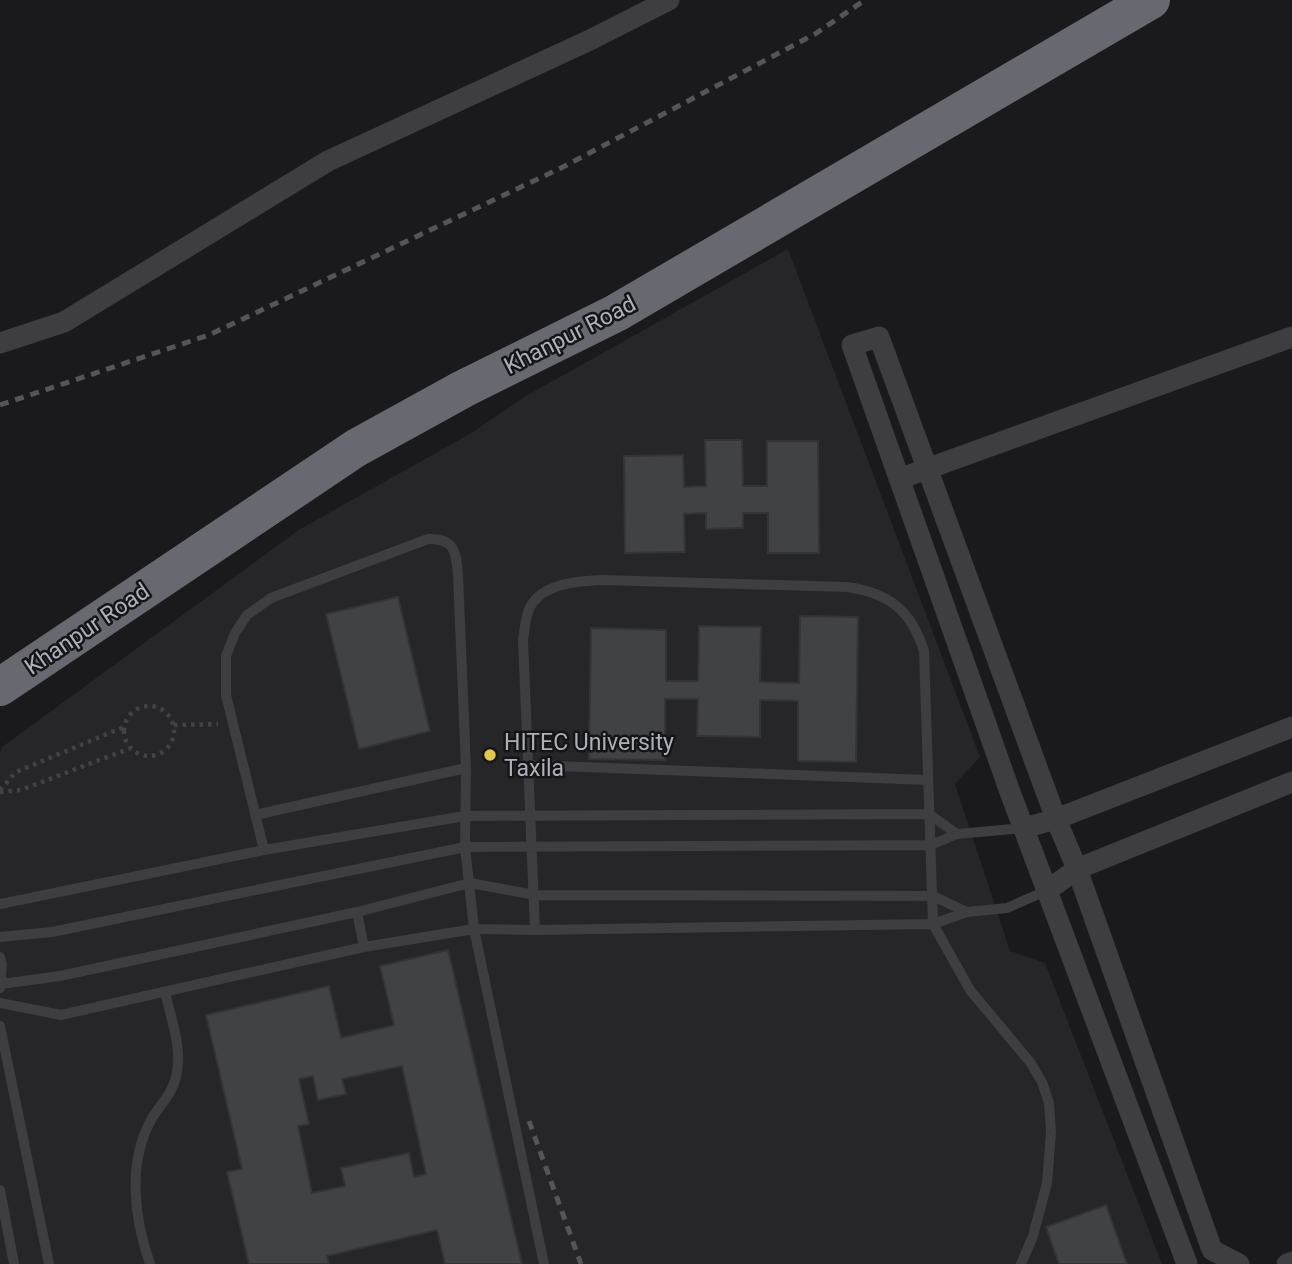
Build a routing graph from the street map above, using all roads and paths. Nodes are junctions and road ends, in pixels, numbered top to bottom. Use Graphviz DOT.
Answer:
graph roads {
  1 [pos="669,0"];
  2 [pos="1152,0"];
  3 [pos="1292,337"];
  4 [pos="0,343"];
  5 [pos="928,470"];
  6 [pos="899,479"];
  7 [pos="0,687"];
  8 [pos="233,724"];
  9 [pos="174,725"];
  10 [pos="124,727"];
  11 [pos="1292,727"];
  12 [pos="131,748"];
  13 [pos="529,765"];
  14 [pos="466,768"];
  15 [pos="928,780"];
  16 [pos="1292,782"];
  17 [pos="0,791"];
  18 [pos="929,814"];
  19 [pos="256,816"];
  20 [pos="465,816"];
  21 [pos="531,817"];
  22 [pos="1056,819"];
  23 [pos="1024,828"];
  24 [pos="957,834"];
  25 [pos="532,845"];
  26 [pos="930,845"];
  27 [pos="465,847"];
  28 [pos="264,850"];
  29 [pos="1077,869"];
  30 [pos="470,883"];
  31 [pos="1048,890"];
  32 [pos="535,895"];
  33 [pos="933,897"];
  34 [pos="0,904"];
  35 [pos="357,912"];
  36 [pos="967,912"];
  37 [pos="933,924"];
  38 [pos="474,929"];
  39 [pos="535,930"];
  40 [pos="0,937"];
  41 [pos="364,947"];
  42 [pos="0,957"];
  43 [pos="1,986"];
  44 [pos="165,992"];
  45 [pos="0,1003"];
  46 [pos="0,1026"];
  47 [pos="0,1190"];
  48 [pos="1292,1262"];
  49 [pos="14,1264"];
  50 [pos="49,1264"];
  51 [pos="150,1264"];
  52 [pos="544,1264"];
  53 [pos="1021,1264"];
  54 [pos="1186,1264"];
  55 [pos="1239,1264"];
  56 [pos="1287,1264"];
  1 -- 4 [label="street"];
  2 -- 7 [label="highway, Khanpur Road"];
  3 -- 5 [label="street"];
  5 -- 6 [label="street"];
  5 -- 6 [label="street"];
  5 -- 22 [label="street"];
  6 -- 23 [label="street"];
  8 -- 9 [label="path"];
  8 -- 14 [label="lane"];
  8 -- 19 [label="lane"];
  9 -- 10 [label="path"];
  9 -- 12 [label="path"];
  10 -- 12 [label="path"];
  10 -- 17 [label="path"];
  11 -- 22 [label="street"];
  12 -- 17 [label="path"];
  13 -- 15 [label="lane"];
  13 -- 15 [label="lane"];
  13 -- 21 [label="lane"];
  14 -- 19 [label="lane"];
  14 -- 20 [label="lane"];
  15 -- 18 [label="lane"];
  16 -- 29 [label="street"];
  18 -- 21 [label="lane"];
  18 -- 24 [label="lane"];
  18 -- 26 [label="lane"];
  19 -- 28 [label="lane"];
  20 -- 21 [label="lane"];
  20 -- 27 [label="lane"];
  20 -- 28 [label="lane"];
  21 -- 25 [label="lane"];
  22 -- 23 [label="street"];
  22 -- 29 [label="street"];
  23 -- 24 [label="lane"];
  23 -- 31 [label="street"];
  24 -- 26 [label="lane"];
  25 -- 26 [label="lane"];
  25 -- 27 [label="lane"];
  25 -- 32 [label="lane"];
  26 -- 33 [label="lane"];
  27 -- 30 [label="lane"];
  27 -- 40 [label="lane"];
  28 -- 34 [label="lane"];
  29 -- 31 [label="street"];
  29 -- 55 [label="street"];
  30 -- 32 [label="lane"];
  30 -- 35 [label="lane"];
  30 -- 38 [label="lane"];
  31 -- 36 [label="lane"];
  31 -- 54 [label="street"];
  32 -- 33 [label="lane"];
  32 -- 39 [label="lane"];
  33 -- 36 [label="lane"];
  33 -- 37 [label="lane"];
  35 -- 41 [label="lane"];
  35 -- 43 [label="lane"];
  36 -- 37 [label="lane"];
  37 -- 39 [label="lane"];
  37 -- 53 [label="lane"];
  38 -- 39 [label="lane"];
  38 -- 41 [label="lane"];
  38 -- 52 [label="lane"];
  41 -- 44 [label="lane"];
  42 -- 43 [label="lane"];
  44 -- 45 [label="lane"];
  44 -- 51 [label="lane"];
  46 -- 50 [label="lane"];
  47 -- 49 [label="lane"];
  48 -- 56 [label="street"];
}
